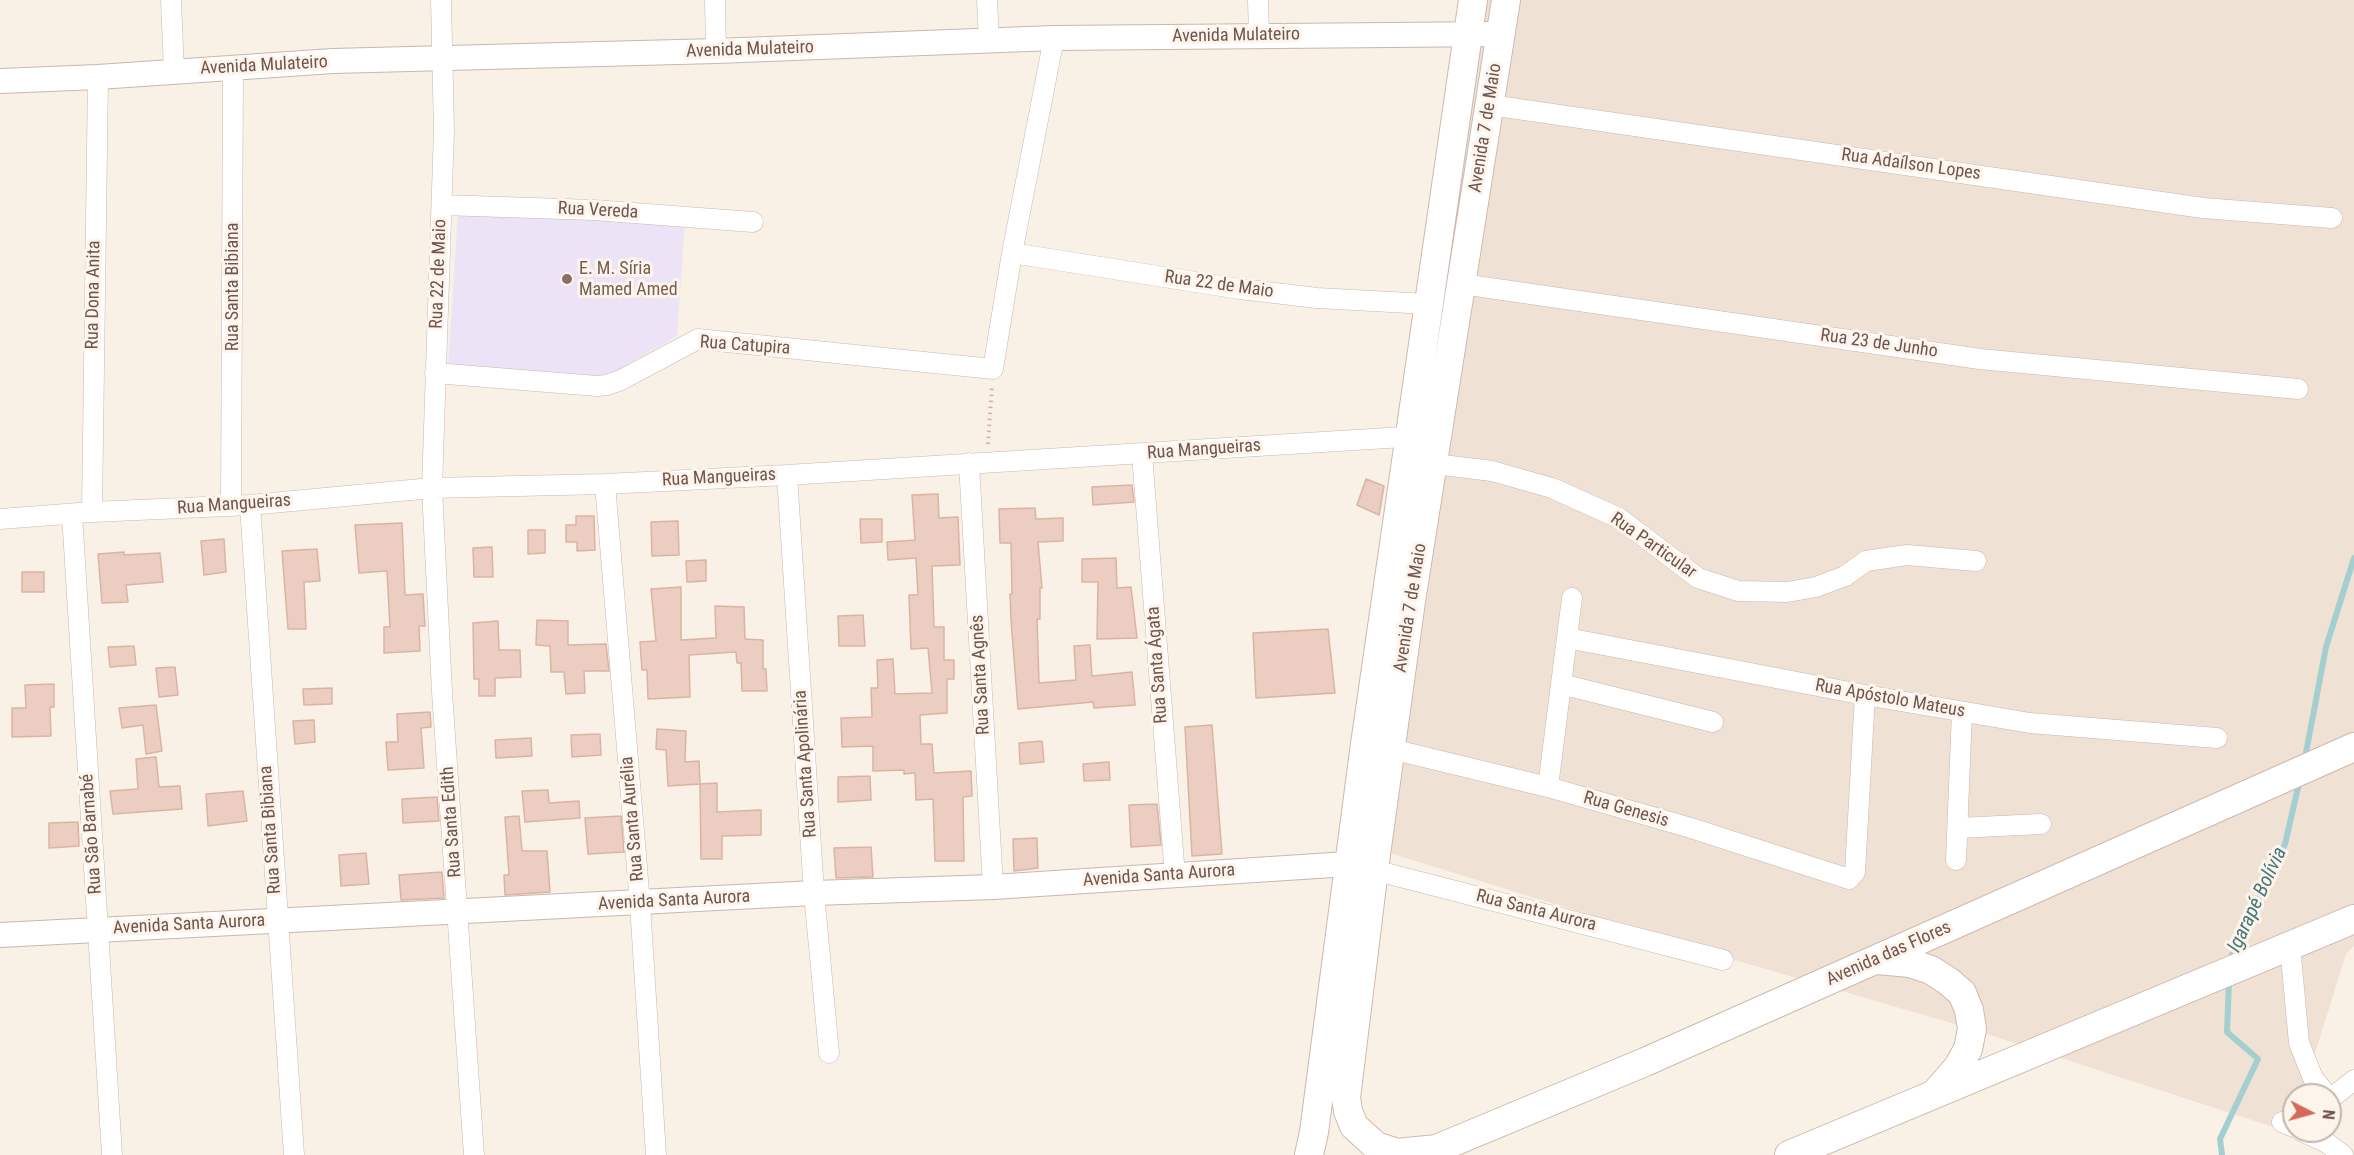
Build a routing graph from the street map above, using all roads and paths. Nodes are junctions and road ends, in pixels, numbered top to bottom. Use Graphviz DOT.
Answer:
graph roads {
  1 [pos="171,0"];
  2 [pos="441,0"];
  3 [pos="714,0"];
  4 [pos="987,0"];
  5 [pos="1258,0"];
  6 [pos="1473,0"];
  7 [pos="1506,0"];
  8 [pos="1467,33"];
  9 [pos="1501,34"];
  10 [pos="1259,36"];
  11 [pos="1054,38"];
  12 [pos="989,41"];
  13 [pos="716,51"];
  14 [pos="444,59"];
  15 [pos="233,68"];
  16 [pos="174,71"];
  17 [pos="98,77"];
  18 [pos="0,81"];
  19 [pos="1490,105"];
  20 [pos="442,205"];
  21 [pos="2332,218"];
  22 [pos="753,222"];
  23 [pos="1012,253"];
  24 [pos="1462,284"];
  25 [pos="1428,304"];
  26 [pos="993,369"];
  27 [pos="435,373"];
  28 [pos="2298,389"];
  29 [pos="1439,435"];
  30 [pos="1409,437"];
  31 [pos="1142,454"];
  32 [pos="978,463"];
  33 [pos="1434,464"];
  34 [pos="788,475"];
  35 [pos="605,484"];
  36 [pos="432,488"];
  37 [pos="241,506"];
  38 [pos="92,512"];
  39 [pos="72,514"];
  40 [pos="0,519"];
  41 [pos="1977,561"];
  42 [pos="1572,598"];
  43 [pos="1567,638"];
  44 [pos="1561,684"];
  45 [pos="1865,695"];
  46 [pos="1962,712"];
  47 [pos="1713,722"];
  48 [pos="2217,738"];
  49 [pos="2354,747"];
  50 [pos="1391,749"];
  51 [pos="1548,787"];
  52 [pos="2041,824"];
  53 [pos="1958,828"];
  54 [pos="1956,860"];
  55 [pos="1361,866"];
  56 [pos="1175,876"];
  57 [pos="993,887"];
  58 [pos="814,893"];
  59 [pos="640,904"];
  60 [pos="459,913"];
  61 [pos="2354,919"];
  62 [pos="277,921"];
  63 [pos="99,930"];
  64 [pos="0,935"];
  65 [pos="2289,945"];
  66 [pos="1723,960"];
  67 [pos="1876,960"];
  68 [pos="829,1053"];
  69 [pos="2354,1080"];
  70 [pos="2317,1083"];
  71 [pos="2342,1090"];
  72 [pos="1934,1094"];
  73 [pos="1430,1152"];
  74 [pos="112,1155"];
  75 [pos="294,1155"];
  76 [pos="474,1155"];
  77 [pos="656,1155"];
  78 [pos="1309,1155"];
  79 [pos="1789,1155"];
  1 -- 16 [label="street"];
  2 -- 14 [label="street"];
  3 -- 13 [label="street"];
  4 -- 12 [label="street"];
  5 -- 10 [label="street"];
  6 -- 8 [label="main road, Avenida 7 de Maio"];
  7 -- 9 [label="main road, Avenida 7 de Maio"];
  8 -- 9 [label="street, Avenida Mulateiro"];
  8 -- 10 [label="street, Avenida Mulateiro"];
  8 -- 25 [label="main road, Avenida 7 de Maio"];
  9 -- 19 [label="main road, Avenida 7 de Maio"];
  10 -- 11 [label="street, Avenida Mulateiro"];
  11 -- 12 [label="street, Avenida Mulateiro"];
  11 -- 23 [label="street"];
  12 -- 13 [label="street, Avenida Mulateiro"];
  13 -- 14 [label="street, Avenida Mulateiro"];
  14 -- 15 [label="street, Avenida Mulateiro"];
  14 -- 20 [label="street, Rua 22 de Maio"];
  15 -- 16 [label="street, Avenida Mulateiro"];
  15 -- 37 [label="street, Rua Santa Bibiana"];
  16 -- 17 [label="street, Avenida Mulateiro"];
  17 -- 18 [label="street, Avenida Mulateiro"];
  17 -- 38 [label="street, Rua Dona Anita"];
  19 -- 21 [label="street, Rua Adaílson Lopes"];
  19 -- 24 [label="main road, Avenida 7 de Maio"];
  20 -- 22 [label="street, Rua Vereda"];
  20 -- 27 [label="street, Rua 22 de Maio"];
  23 -- 25 [label="street, Rua 22 de Maio"];
  23 -- 26 [label="street"];
  24 -- 28 [label="street, Rua 23 de Junho"];
  24 -- 29 [label="main road, Avenida 7 de Maio"];
  25 -- 30 [label="main road, Avenida 7 de Maio"];
  26 -- 27 [label="street, Rua Catupira"];
  26 -- 32 [label="path"];
  27 -- 36 [label="street, Rua 22 de Maio"];
  29 -- 30 [label="street, Rua Mangueiras"];
  29 -- 33 [label="main road, Avenida 7 de Maio"];
  30 -- 31 [label="street, Rua Mangueiras"];
  30 -- 55 [label="main road, Avenida 7 de Maio"];
  31 -- 32 [label="street, Rua Mangueiras"];
  31 -- 56 [label="street, Rua Santa Ágata"];
  32 -- 34 [label="street, Rua Mangueiras"];
  32 -- 57 [label="street, Rua Santa Agnês"];
  33 -- 41 [label="street, Rua Particular"];
  33 -- 50 [label="main road, Avenida 7 de Maio"];
  34 -- 35 [label="street, Rua Mangueiras"];
  34 -- 58 [label="street, Rua Santa Apolinária"];
  35 -- 36 [label="street, Rua Mangueiras"];
  35 -- 59 [label="street, Rua Santa Aurélia"];
  36 -- 37 [label="street, Rua Mangueiras"];
  36 -- 60 [label="street, Rua Santa Edith"];
  37 -- 38 [label="street, Rua Mangueiras"];
  37 -- 62 [label="street, Rua Santa Bibiana"];
  38 -- 39 [label="street, Rua Mangueiras"];
  39 -- 40 [label="street, Rua Mangueiras"];
  39 -- 63 [label="street, Rua São Barnabé"];
  42 -- 43 [label="street"];
  43 -- 44 [label="street"];
  43 -- 45 [label="street, Rua Apóstolo Mateus"];
  44 -- 47 [label="street"];
  44 -- 51 [label="street"];
  45 -- 46 [label="street, Rua Apóstolo Mateus"];
  45 -- 51 [label="street, Rua Genesis"];
  46 -- 48 [label="street, Rua Apóstolo Mateus"];
  46 -- 53 [label="street"];
  49 -- 67 [label="main road, Avenida das Flores"];
  50 -- 51 [label="street, Rua Genesis"];
  50 -- 55 [label="main road, Avenida 7 de Maio"];
  52 -- 53 [label="street"];
  53 -- 54 [label="street"];
  55 -- 56 [label="street, Avenida Santa Aurora"];
  55 -- 66 [label="street, Rua Santa Aurora"];
  55 -- 73 [label="main road, Avenida 7 de Maio"];
  55 -- 78 [label="main road, Avenida 7 de Maio"];
  56 -- 57 [label="street, Avenida Santa Aurora"];
  57 -- 58 [label="street, Avenida Santa Aurora"];
  58 -- 59 [label="street, Avenida Santa Aurora"];
  58 -- 68 [label="street, Rua Santa Apolinária"];
  59 -- 60 [label="street, Avenida Santa Aurora"];
  59 -- 77 [label="street, Rua Santa Aurélia"];
  60 -- 62 [label="street, Avenida Santa Aurora"];
  60 -- 76 [label="street, Rua Santa Edith"];
  61 -- 65 [label="main road"];
  62 -- 63 [label="street, Avenida Santa Aurora"];
  62 -- 75 [label="street, Rua Santa Bibiana"];
  63 -- 64 [label="street, Avenida Santa Aurora"];
  63 -- 74 [label="street, Rua São Barnabé"];
  65 -- 70 [label="street"];
  65 -- 72 [label="main road"];
  67 -- 72 [label="main road"];
  67 -- 73 [label="main road, Avenida das Flores"];
  69 -- 71 [label="street"];
  72 -- 79 [label="main road"];
}
